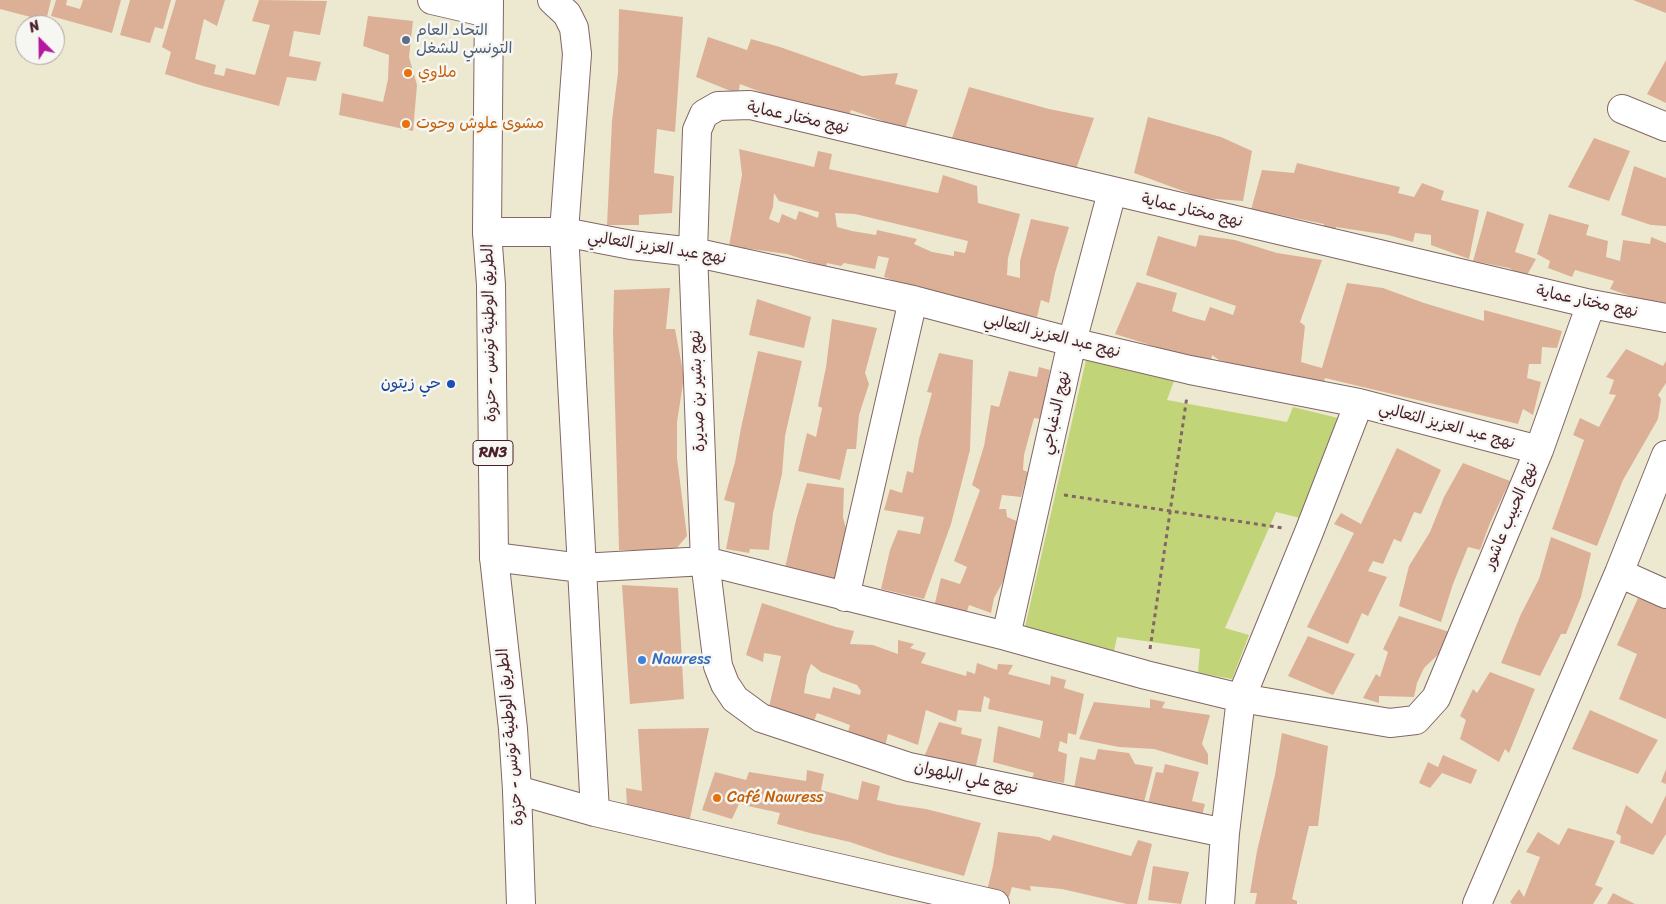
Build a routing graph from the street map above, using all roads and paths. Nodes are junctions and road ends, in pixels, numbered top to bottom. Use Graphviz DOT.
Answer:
graph roads {
  1 [pos="432,0"];
  2 [pos="552,0"];
  3 [pos="489,7"];
  4 [pos="718,106"];
  5 [pos="1622,109"];
  6 [pos="1666,127"];
  7 [pos="1112,192"];
  8 [pos="487,232"];
  9 [pos="564,232"];
  10 [pos="693,252"];
  11 [pos="913,300"];
  12 [pos="1590,304"];
  13 [pos="1666,318"];
  14 [pos="1072,342"];
  15 [pos="1190,370"];
  16 [pos="1359,403"];
  17 [pos="1539,450"];
  18 [pos="1666,455"];
  19 [pos="1038,493"];
  20 [pos="1170,512"];
  21 [pos="1310,532"];
  22 [pos="494,557"];
  23 [pos="705,561"];
  24 [pos="581,568"];
  25 [pos="1619,573"];
  26 [pos="1666,594"];
  27 [pos="845,597"];
  28 [pos="1006,636"];
  29 [pos="1146,675"];
  30 [pos="725,684"];
  31 [pos="1241,698"];
  32 [pos="517,790"];
  33 [pos="595,812"];
  34 [pos="1225,833"];
  35 [pos="521,904"];
  36 [pos="995,904"];
  37 [pos="1220,904"];
  38 [pos="1477,904"];
  1 -- 3 [label="street"];
  2 -- 9 [label="street"];
  3 -- 8 [label="street, الطريق الوطنية تونس - حزوة / RN3"];
  4 -- 7 [label="street, نهج مختار عماية"];
  4 -- 10 [label="street, نهج بشير بن صديرة"];
  5 -- 6 [label="street"];
  7 -- 12 [label="street, نهج مختار عماية"];
  7 -- 14 [label="street, نهج الدغباجي"];
  8 -- 9 [label="street, نهج عبد العزيز الثعالبي"];
  8 -- 22 [label="street, الطريق الوطنية تونس - حزوة / RN3"];
  9 -- 10 [label="street, نهج عبد العزيز الثعالبي"];
  9 -- 24 [label="street"];
  10 -- 11 [label="street, نهج عبد العزيز الثعالبي"];
  10 -- 23 [label="street, نهج بشير بن صديرة"];
  11 -- 14 [label="street, نهج عبد العزيز الثعالبي"];
  11 -- 27 [label="street"];
  12 -- 13 [label="street, نهج مختار عماية"];
  12 -- 17 [label="street, نهج الحبيب عاشور"];
  14 -- 15 [label="street, نهج عبد العزيز الثعالبي"];
  14 -- 19 [label="street, نهج الدغباجي"];
  15 -- 16 [label="street, نهج عبد العزيز الثعالبي"];
  15 -- 20 [label="path"];
  16 -- 17 [label="street, نهج عبد العزيز الثعالبي"];
  16 -- 21 [label="street"];
  17 -- 31 [label="street, نهج الحبيب عاشور"];
  18 -- 25 [label="street"];
  19 -- 20 [label="path"];
  19 -- 28 [label="street, نهج الدغباجي"];
  20 -- 21 [label="path"];
  20 -- 29 [label="path"];
  21 -- 31 [label="street"];
  22 -- 24 [label="street"];
  22 -- 32 [label="street, الطريق الوطنية تونس - حزوة / RN3"];
  23 -- 24 [label="street"];
  23 -- 27 [label="street"];
  23 -- 30 [label="street, نهج بشير بن صديرة"];
  24 -- 33 [label="street"];
  25 -- 26 [label="street"];
  25 -- 38 [label="street"];
  27 -- 28 [label="street"];
  28 -- 29 [label="street"];
  29 -- 31 [label="street"];
  30 -- 34 [label="street, نهج علي البلهوان"];
  31 -- 34 [label="street"];
  32 -- 33 [label="street"];
  32 -- 35 [label="street, الطريق الوطنية تونس - حزوة / RN3"];
  33 -- 36 [label="street"];
  34 -- 37 [label="street"];
}
